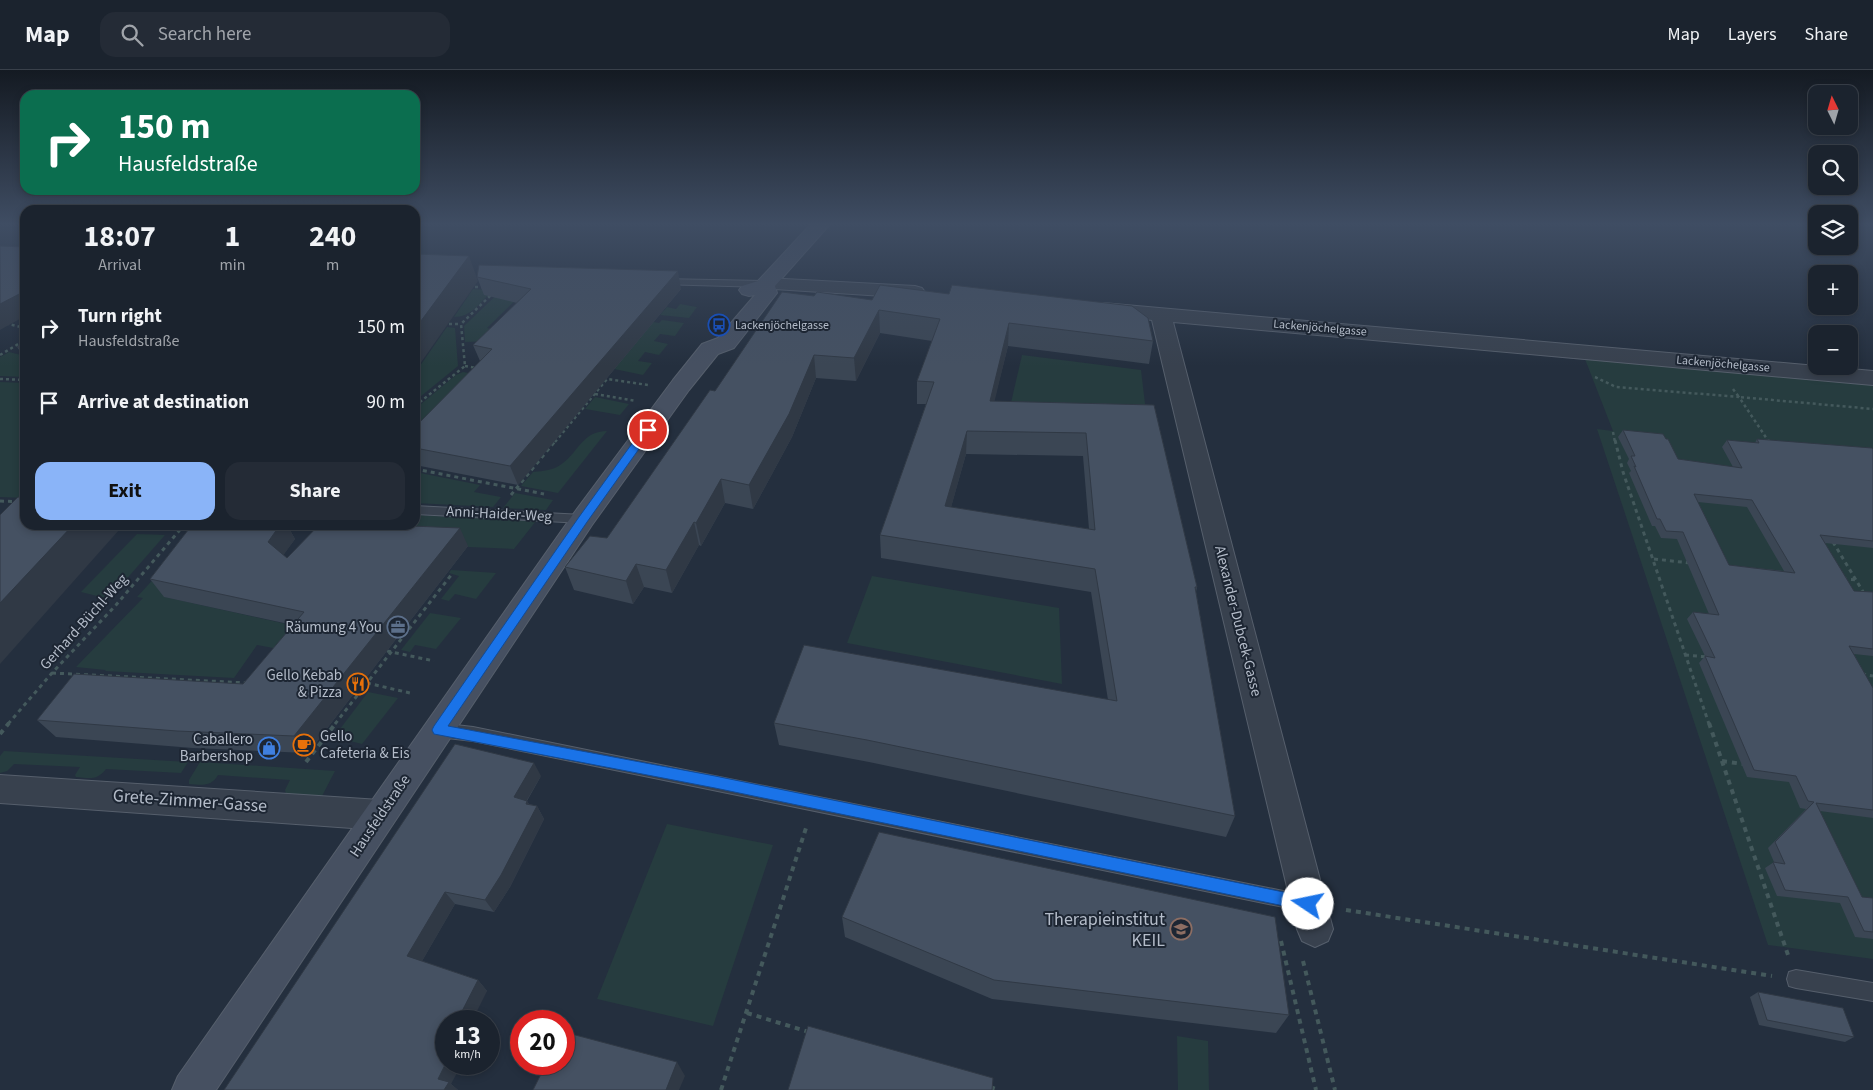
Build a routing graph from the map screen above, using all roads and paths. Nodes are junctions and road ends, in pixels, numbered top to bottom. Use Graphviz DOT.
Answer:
graph roads {
  1 [pos="778,271"];
  2 [pos="652,282"];
  3 [pos="766,284"];
  4 [pos="475,287"];
  5 [pos="491,287"];
  6 [pos="492,294"];
  7 [pos="935,294"];
  8 [pos="1086,307"];
  9 [pos="1161,314"];
  10 [pos="0,322"];
  11 [pos="449,324"];
  12 [pos="461,324"];
  13 [pos="20,327"];
  14 [pos="20,343"];
  15 [pos="1560,350"];
  16 [pos="0,355"];
  17 [pos="1716,364"];
  18 [pos="464,366"];
  19 [pos="480,369"];
  20 [pos="1873,378"];
  21 [pos="0,379"];
  22 [pos="20,380"];
  23 [pos="648,385"];
  24 [pos="594,394"];
  25 [pos="1739,397"];
  26 [pos="636,401"];
  27 [pos="420,402"];
  28 [pos="1873,409"];
  29 [pos="1613,432"];
  30 [pos="1772,446"];
  31 [pos="420,470"];
  32 [pos="1623,472"];
  33 [pos="1633,473"];
  34 [pos="516,489"];
  35 [pos="551,495"];
  36 [pos="2,501"];
  37 [pos="20,502"];
  38 [pos="0,505"];
  39 [pos="420,510"];
  40 [pos="496,514"];
  41 [pos="583,519"];
  42 [pos="180,530"];
  43 [pos="1831,540"];
  44 [pos="1654,560"];
  45 [pos="1692,564"];
  46 [pos="452,574"];
  47 [pos="1838,578"];
  48 [pos="1857,580"];
  49 [pos="1869,601"];
  50 [pos="389,651"];
  51 [pos="1685,655"];
  52 [pos="1715,658"];
  53 [pos="434,661"];
  54 [pos="52,673"];
  55 [pos="1853,673"];
  56 [pos="108,675"];
  57 [pos="142,676"];
  58 [pos="1873,676"];
  59 [pos="174,679"];
  60 [pos="104,680"];
  61 [pos="207,681"];
  62 [pos="138,682"];
  63 [pos="256,683"];
  64 [pos="367,683"];
  65 [pos="171,684"];
  66 [pos="204,686"];
  67 [pos="410,694"];
  68 [pos="438,730"];
  69 [pos="0,734"];
  70 [pos="1722,761"];
  71 [pos="306,762"];
  72 [pos="1750,764"];
  73 [pos="0,789"];
  74 [pos="380,815"];
  75 [pos="809,821"];
  76 [pos="1271,896"];
  77 [pos="1312,916"];
  78 [pos="1783,942"];
  79 [pos="1796,979"];
  80 [pos="1873,992"];
  81 [pos="747,1012"];
  82 [pos="812,1033"];
  83 [pos="980,1084"];
  84 [pos="192,1090"];
  85 [pos="721,1090"];
  86 [pos="999,1090"];
  87 [pos="1316,1090"];
  1 -- 3 [label="street, Hausfeldstraße"];
  2 -- 3 [label="lane"];
  3 -- 7 [label="street"];
  3 -- 41 [label="street, Hausfeldstraße"];
  4 -- 5 [label="path"];
  6 -- 12 [label="path"];
  8 -- 9 [label="street, Lackenjöchelgasse"];
  9 -- 15 [label="street, Lackenjöchelgasse"];
  9 -- 77 [label="street, Alexander-Dubcek-Gasse"];
  10 -- 13 [label="path"];
  11 -- 12 [label="path"];
  12 -- 18 [label="path"];
  14 -- 16 [label="path"];
  15 -- 17 [label="street, Lackenjöchelgasse"];
  15 -- 25 [label="path"];
  17 -- 20 [label="street, Lackenjöchelgasse"];
  17 -- 25 [label="path"];
  18 -- 19 [label="path"];
  18 -- 27 [label="path"];
  21 -- 22 [label="path"];
  23 -- 24 [label="path"];
  24 -- 26 [label="path"];
  24 -- 34 [label="path"];
  25 -- 28 [label="path"];
  25 -- 30 [label="path"];
  29 -- 32 [label="path"];
  31 -- 34 [label="path"];
  32 -- 33 [label="path"];
  32 -- 44 [label="path"];
  34 -- 35 [label="path"];
  34 -- 40 [label="path"];
  36 -- 37 [label="path"];
  36 -- 38 [label="path"];
  39 -- 40 [label="lane, Anni-Haider-Weg"];
  40 -- 41 [label="lane, Anni-Haider-Weg"];
  41 -- 68 [label="street, Hausfeldstraße"];
  42 -- 54 [label="path, Gerhard-Büchl-Weg"];
  43 -- 48 [label="path"];
  44 -- 45 [label="path"];
  44 -- 51 [label="path"];
  46 -- 50 [label="path"];
  47 -- 48 [label="path"];
  48 -- 49 [label="path"];
  50 -- 53 [label="path"];
  50 -- 64 [label="path"];
  51 -- 52 [label="path"];
  51 -- 70 [label="path"];
  54 -- 56 [label="path"];
  54 -- 69 [label="path, Gerhard-Büchl-Weg"];
  55 -- 58 [label="path"];
  56 -- 57 [label="path"];
  56 -- 60 [label="path"];
  57 -- 59 [label="path"];
  57 -- 62 [label="path"];
  59 -- 61 [label="path"];
  59 -- 65 [label="path"];
  61 -- 63 [label="path"];
  61 -- 66 [label="path"];
  64 -- 67 [label="path"];
  64 -- 71 [label="path"];
  68 -- 74 [label="street, Hausfeldstraße"];
  68 -- 76 [label="lane"];
  70 -- 72 [label="path"];
  70 -- 78 [label="path"];
  73 -- 74 [label="street, Grete-Zimmer-Gasse"];
  74 -- 84 [label="street, Hausfeldstraße"];
  75 -- 81 [label="path"];
  76 -- 77 [label="lane"];
  76 -- 87 [label="path"];
  77 -- 79 [label="path"];
  79 -- 80 [label="lane"];
  81 -- 82 [label="path"];
  81 -- 85 [label="path"];
  83 -- 86 [label="path"];
}
